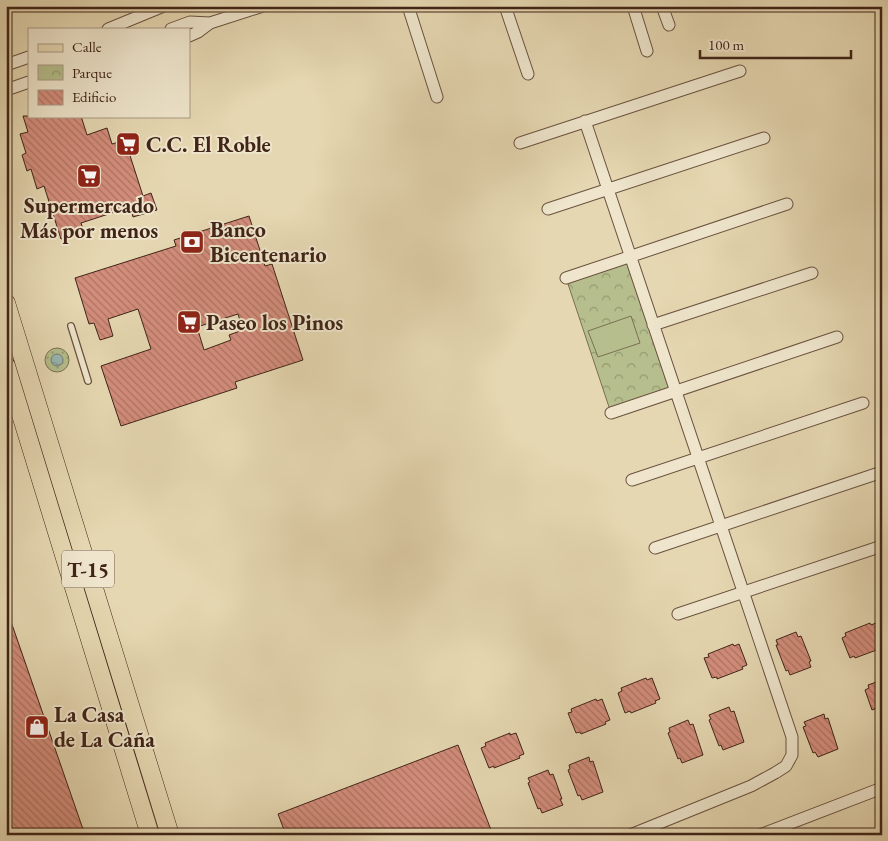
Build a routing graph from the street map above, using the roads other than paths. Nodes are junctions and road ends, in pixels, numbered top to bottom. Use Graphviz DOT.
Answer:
graph roads {
  1 [pos="164,6"];
  2 [pos="263,6"];
  3 [pos="408,6"];
  4 [pos="505,6"];
  5 [pos="633,6"];
  6 [pos="662,6"];
  7 [pos="139,11"];
  8 [pos="210,23"];
  9 [pos="668,25"];
  10 [pos="110,28"];
  11 [pos="174,28"];
  12 [pos="190,36"];
  13 [pos="647,51"];
  14 [pos="28,57"];
  15 [pos="6,64"];
  16 [pos="740,71"];
  17 [pos="528,74"];
  18 [pos="28,82"];
  19 [pos="6,90"];
  20 [pos="437,97"];
  21 [pos="585,121"];
  22 [pos="764,138"];
  23 [pos="520,143"];
  24 [pos="608,189"];
  25 [pos="787,204"];
  26 [pos="548,209"];
  27 [pos="631,256"];
  28 [pos="812,273"];
  29 [pos="566,278"];
  30 [pos="6,303"];
  31 [pos="653,325"];
  32 [pos="71,326"];
  33 [pos="837,337"];
  34 [pos="6,366"];
  35 [pos="88,381"];
  36 [pos="676,391"];
  37 [pos="863,403"];
  38 [pos="612,413"];
  39 [pos="698,458"];
  40 [pos="882,472"];
  41 [pos="632,480"];
  42 [pos="721,525"];
  43 [pos="882,546"];
  44 [pos="655,548"];
  45 [pos="744,592"];
  46 [pos="678,614"];
  47 [pos="882,788"];
  48 [pos="150,835"];
  49 [pos="170,835"];
  50 [pos="630,835"];
  51 [pos="760,835"];
  1 -- 7 [label="street"];
  2 -- 8 [label="street"];
  3 -- 20 [label="street"];
  4 -- 17 [label="street"];
  5 -- 13 [label="street"];
  6 -- 9 [label="street"];
  7 -- 10 [label="street"];
  8 -- 11 [label="street"];
  8 -- 12 [label="street"];
  14 -- 15 [label="street"];
  16 -- 21 [label="street"];
  18 -- 19 [label="street"];
  21 -- 23 [label="street"];
  21 -- 24 [label="street"];
  22 -- 24 [label="street"];
  24 -- 26 [label="street"];
  24 -- 27 [label="street"];
  25 -- 27 [label="street"];
  27 -- 29 [label="street"];
  27 -- 31 [label="street"];
  28 -- 31 [label="street"];
  30 -- 49 [label="main road, T-15"];
  31 -- 36 [label="street"];
  32 -- 35 [label="lane"];
  33 -- 36 [label="street"];
  34 -- 48 [label="main road, T-15"];
  36 -- 38 [label="street"];
  36 -- 39 [label="street"];
  37 -- 39 [label="street"];
  39 -- 41 [label="street"];
  39 -- 42 [label="street"];
  40 -- 42 [label="street"];
  42 -- 44 [label="street"];
  42 -- 45 [label="street"];
  43 -- 45 [label="street"];
  45 -- 46 [label="street"];
  45 -- 50 [label="street"];
  47 -- 51 [label="street"];
}
